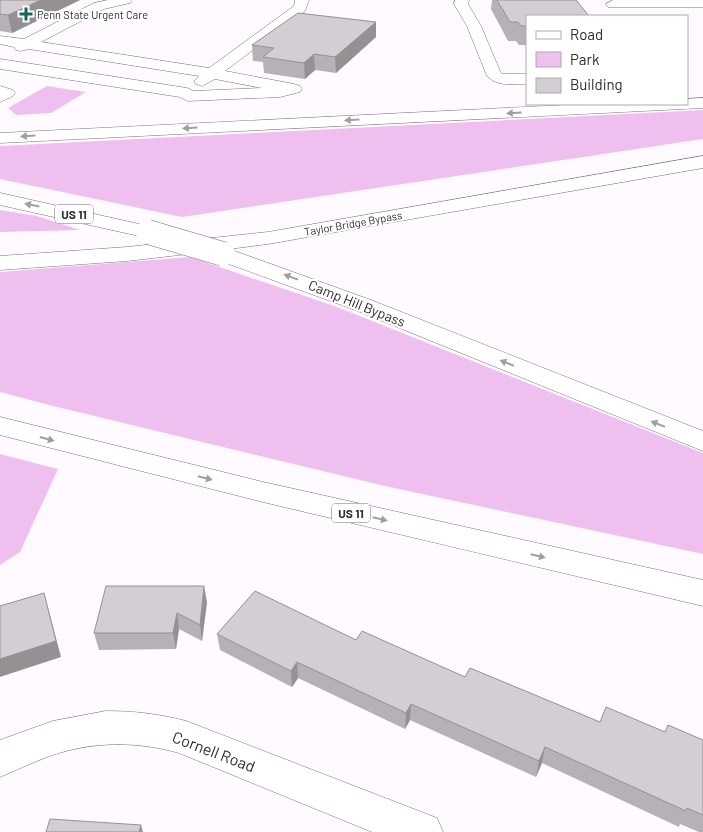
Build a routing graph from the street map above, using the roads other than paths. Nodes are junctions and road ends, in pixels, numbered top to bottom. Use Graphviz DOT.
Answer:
graph roads {
  1 [pos="123,0"];
  2 [pos="302,0"];
  3 [pos="462,0"];
  4 [pos="680,2"];
  5 [pos="703,3"];
  6 [pos="614,7"];
  7 [pos="286,18"];
  8 [pos="309,21"];
  9 [pos="0,40"];
  10 [pos="26,44"];
  11 [pos="0,57"];
  12 [pos="0,64"];
  13 [pos="212,74"];
  14 [pos="526,79"];
  15 [pos="0,91"];
  16 [pos="187,93"];
  17 [pos="0,96"];
  18 [pos="703,103"];
  19 [pos="688,104"];
  20 [pos="663,105"];
  21 [pos="0,138"];
  22 [pos="703,150"];
  23 [pos="703,162"];
  24 [pos="0,199"];
  25 [pos="0,250"];
  26 [pos="0,263"];
  27 [pos="0,426"];
  28 [pos="703,442"];
  29 [pos="703,594"];
  30 [pos="0,759"];
  31 [pos="422,832"];
  1 -- 10 [label="main road"];
  2 -- 7 [label="main road"];
  3 -- 14 [label="main road"];
  4 -- 5 [label="main road"];
  4 -- 6 [label="main road"];
  7 -- 8 [label="main road"];
  7 -- 13 [label="main road"];
  9 -- 10 [label="main road"];
  10 -- 11 [label="main road"];
  10 -- 13 [label="main road"];
  12 -- 16 [label="main road"];
  13 -- 16 [label="main road"];
  13 -- 16 [label="main road"];
  15 -- 17 [label="main road"];
  18 -- 19 [label="main road, one-way"];
  20 -- 21 [label="main road, one-way"];
  22 -- 25 [label="main road"];
  23 -- 26 [label="main road, Taylor Bridge Bypass"];
  28 -- 24 [label="main road, Camp Hill Bypass / US 11, one-way, bridge"];
  27 -- 29 [label="main road, US 11, one-way"];
  30 -- 31 [label="main road, Cornell Road"];
}
